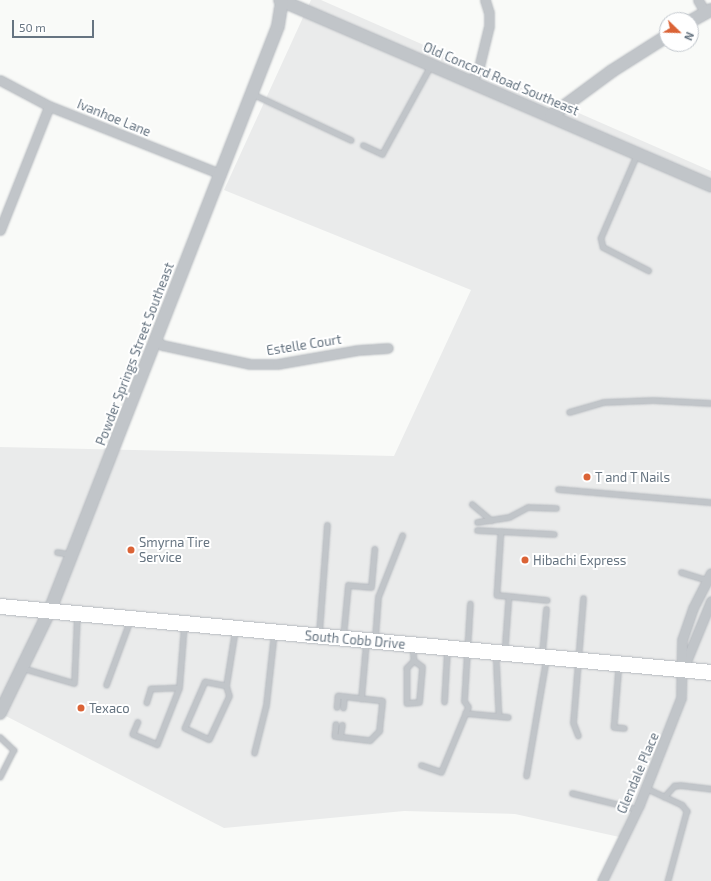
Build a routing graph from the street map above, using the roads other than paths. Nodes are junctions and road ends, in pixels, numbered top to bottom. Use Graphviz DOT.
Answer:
graph roads {
  1 [pos="281,0"];
  2 [pos="485,0"];
  3 [pos="698,0"];
  4 [pos="708,11"];
  5 [pos="699,16"];
  6 [pos="659,42"];
  7 [pos="432,65"];
  8 [pos="0,80"];
  9 [pos="472,82"];
  10 [pos="252,94"];
  11 [pos="49,106"];
  12 [pos="551,116"];
  13 [pos="351,140"];
  14 [pos="363,145"];
  15 [pos="637,153"];
  16 [pos="221,174"];
  17 [pos="711,186"];
  18 [pos="0,230"];
  19 [pos="648,270"];
  20 [pos="156,340"];
  21 [pos="388,348"];
  22 [pos="711,403"];
  23 [pos="569,412"];
  24 [pos="558,489"];
  25 [pos="711,502"];
  26 [pos="472,504"];
  27 [pos="556,508"];
  28 [pos="491,520"];
  29 [pos="477,522"];
  30 [pos="327,525"];
  31 [pos="477,530"];
  32 [pos="501,531"];
  33 [pos="554,534"];
  34 [pos="402,536"];
  35 [pos="374,550"];
  36 [pos="57,552"];
  37 [pos="72,554"];
  38 [pos="681,572"];
  39 [pos="709,576"];
  40 [pos="509,596"];
  41 [pos="583,598"];
  42 [pos="547,600"];
  43 [pos="711,601"];
  44 [pos="470,604"];
  45 [pos="0,606"];
  46 [pos="546,609"];
  47 [pos="50,610"];
  48 [pos="77,613"];
  49 [pos="130,618"];
  50 [pos="184,623"];
  51 [pos="236,628"];
  52 [pos="274,632"];
  53 [pos="319,636"];
  54 [pos="343,638"];
  55 [pos="370,641"];
  56 [pos="413,645"];
  57 [pos="448,648"];
  58 [pos="467,650"];
  59 [pos="500,653"];
  60 [pos="544,657"];
  61 [pos="414,661"];
  62 [pos="578,661"];
  63 [pos="619,664"];
  64 [pos="23,668"];
  65 [pos="683,670"];
  66 [pos="711,672"];
  67 [pos="106,685"];
  68 [pos="226,686"];
  69 [pos="179,688"];
  70 [pos="344,697"];
  71 [pos="361,698"];
  72 [pos="147,702"];
  73 [pos="444,702"];
  74 [pos="337,707"];
  75 [pos="343,708"];
  76 [pos="0,712"];
  77 [pos="466,713"];
  78 [pos="499,716"];
  79 [pos="508,717"];
  80 [pos="138,722"];
  81 [pos="336,724"];
  82 [pos="342,725"];
  83 [pos="624,728"];
  84 [pos="578,736"];
  85 [pos="0,737"];
  86 [pos="340,737"];
  87 [pos="254,753"];
  88 [pos="421,765"];
  89 [pos="526,776"];
  90 [pos="0,777"];
  91 [pos="646,788"];
  92 [pos="711,789"];
  93 [pos="572,793"];
  94 [pos="664,796"];
  95 [pos="637,809"];
  96 [pos="604,880"];
  97 [pos="668,881"];
  1 -- 7 [label="street, Old Concord Road Southeast"];
  1 -- 10 [label="street, Powder Springs Street Southeast"];
  2 -- 9 [label="street"];
  3 -- 4 [label="street"];
  4 -- 5 [label="street"];
  6 -- 12 [label="street"];
  7 -- 9 [label="street, Old Concord Road Southeast"];
  7 -- 14 [label="lane"];
  8 -- 11 [label="street, Ivanhoe Lane"];
  9 -- 12 [label="street, Old Concord Road Southeast"];
  10 -- 13 [label="lane"];
  10 -- 16 [label="street, Powder Springs Street Southeast"];
  11 -- 16 [label="street, Ivanhoe Lane"];
  11 -- 18 [label="street"];
  12 -- 15 [label="street, Old Concord Road Southeast"];
  15 -- 17 [label="street, Old Concord Road Southeast"];
  15 -- 19 [label="lane"];
  16 -- 20 [label="street, Powder Springs Street Southeast"];
  20 -- 21 [label="street, Estelle Court"];
  20 -- 37 [label="street, Powder Springs Street Southeast"];
  22 -- 23 [label="lane"];
  24 -- 25 [label="lane"];
  26 -- 28 [label="lane"];
  27 -- 28 [label="lane"];
  28 -- 29 [label="lane"];
  30 -- 53 [label="lane"];
  31 -- 32 [label="lane"];
  32 -- 33 [label="lane"];
  32 -- 40 [label="lane"];
  34 -- 55 [label="lane"];
  35 -- 54 [label="lane"];
  36 -- 37 [label="lane"];
  37 -- 47 [label="street, Powder Springs Street Southeast"];
  38 -- 39 [label="lane"];
  39 -- 65 [label="street"];
  40 -- 42 [label="lane"];
  40 -- 59 [label="lane"];
  41 -- 62 [label="lane"];
  43 -- 65 [label="street"];
  44 -- 58 [label="lane"];
  45 -- 47 [label="main road, South Cobb Drive"];
  46 -- 60 [label="lane"];
  47 -- 48 [label="main road, South Cobb Drive"];
  47 -- 64 [label="street, Powder Springs Street Southeast"];
  48 -- 49 [label="main road, South Cobb Drive"];
  48 -- 64 [label="lane"];
  49 -- 50 [label="main road, South Cobb Drive"];
  49 -- 67 [label="lane"];
  50 -- 51 [label="main road, South Cobb Drive"];
  50 -- 69 [label="lane"];
  51 -- 52 [label="main road, South Cobb Drive"];
  51 -- 68 [label="lane"];
  52 -- 53 [label="main road, South Cobb Drive"];
  52 -- 87 [label="lane"];
  53 -- 54 [label="main road, South Cobb Drive"];
  54 -- 55 [label="main road, South Cobb Drive"];
  55 -- 56 [label="main road, South Cobb Drive"];
  55 -- 71 [label="lane"];
  56 -- 57 [label="main road, South Cobb Drive"];
  56 -- 61 [label="lane"];
  57 -- 58 [label="main road, South Cobb Drive"];
  57 -- 73 [label="lane"];
  58 -- 59 [label="main road, South Cobb Drive"];
  58 -- 77 [label="lane"];
  59 -- 60 [label="main road, South Cobb Drive"];
  59 -- 78 [label="lane"];
  60 -- 62 [label="main road, South Cobb Drive"];
  60 -- 89 [label="lane"];
  61 -- 61 [label="lane"];
  62 -- 63 [label="main road, South Cobb Drive"];
  62 -- 84 [label="lane"];
  63 -- 65 [label="main road, South Cobb Drive"];
  63 -- 83 [label="lane"];
  64 -- 76 [label="street, Powder Springs Street Southeast"];
  65 -- 66 [label="main road, South Cobb Drive"];
  65 -- 91 [label="street, Glendale Place"];
  68 -- 68 [label="lane"];
  69 -- 72 [label="lane"];
  69 -- 80 [label="lane"];
  70 -- 71 [label="lane"];
  70 -- 74 [label="lane"];
  70 -- 75 [label="lane"];
  71 -- 86 [label="lane"];
  77 -- 78 [label="lane"];
  77 -- 88 [label="lane"];
  78 -- 79 [label="lane"];
  81 -- 86 [label="lane"];
  82 -- 86 [label="lane"];
  85 -- 90 [label="lane"];
  91 -- 94 [label="lane"];
  91 -- 95 [label="street, Glendale Place"];
  92 -- 94 [label="lane"];
  93 -- 95 [label="lane"];
  94 -- 97 [label="lane"];
  95 -- 96 [label="street, Glendale Place"];
}
